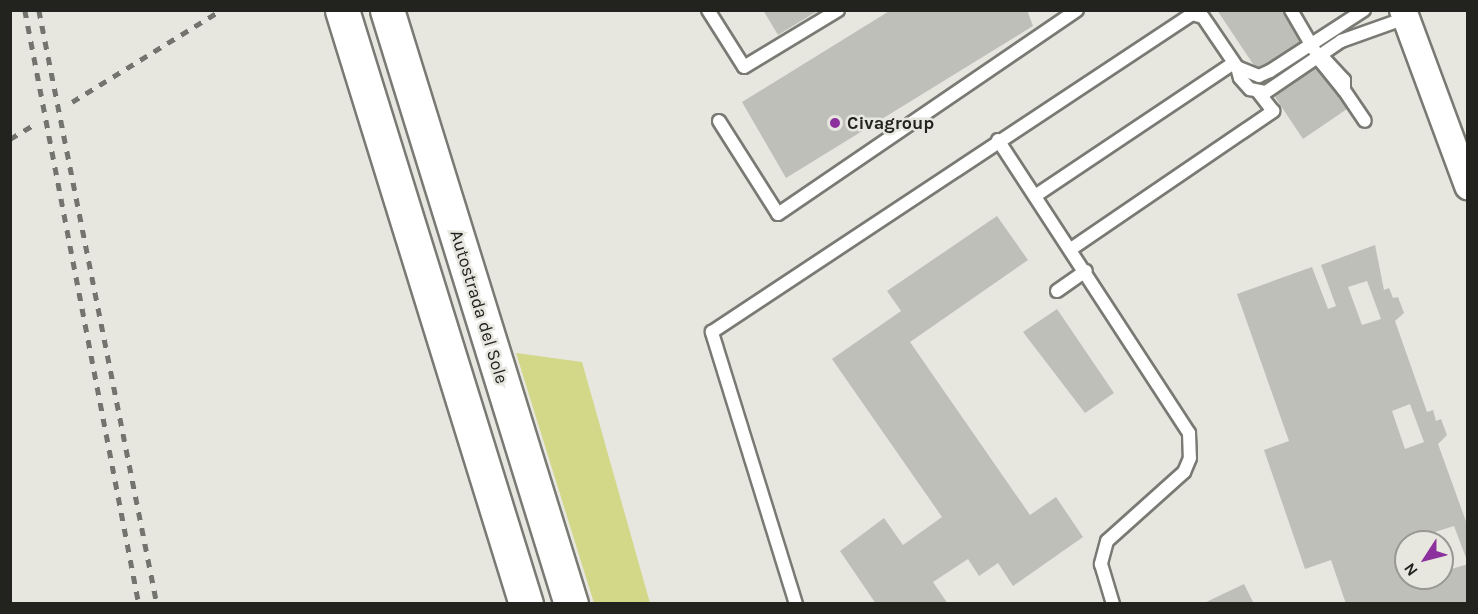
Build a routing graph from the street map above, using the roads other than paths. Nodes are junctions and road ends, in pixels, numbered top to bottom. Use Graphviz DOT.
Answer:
graph roads {
  1 [pos="342,10"];
  2 [pos="387,10"];
  3 [pos="708,10"];
  4 [pos="838,10"];
  5 [pos="1077,10"];
  6 [pos="1291,10"];
  7 [pos="1364,10"];
  8 [pos="1405,14"];
  9 [pos="1313,43"];
  10 [pos="1321,55"];
  11 [pos="1235,65"];
  12 [pos="1259,93"];
  13 [pos="719,121"];
  14 [pos="1365,121"];
  15 [pos="998,140"];
  16 [pos="1467,186"];
  17 [pos="1035,196"];
  18 [pos="1071,249"];
  19 [pos="1086,271"];
  20 [pos="1057,291"];
  21 [pos="526,603"];
  22 [pos="571,603"];
  23 [pos="796,603"];
  24 [pos="1113,603"];
  1 -- 21 [label="highway"];
  2 -- 22 [label="highway, Autostrada del Sole"];
  3 -- 4 [label="lane"];
  5 -- 13 [label="lane"];
  6 -- 9 [label="lane"];
  7 -- 9 [label="lane"];
  8 -- 10 [label="lane"];
  8 -- 16 [label="street"];
  9 -- 10 [label="lane"];
  9 -- 11 [label="lane"];
  10 -- 12 [label="lane"];
  10 -- 14 [label="lane"];
  11 -- 12 [label="lane"];
  11 -- 15 [label="lane"];
  11 -- 17 [label="lane"];
  12 -- 18 [label="lane"];
  15 -- 17 [label="lane"];
  15 -- 23 [label="lane"];
  17 -- 18 [label="lane"];
  18 -- 19 [label="lane"];
  19 -- 20 [label="lane"];
  19 -- 24 [label="lane"];
}
